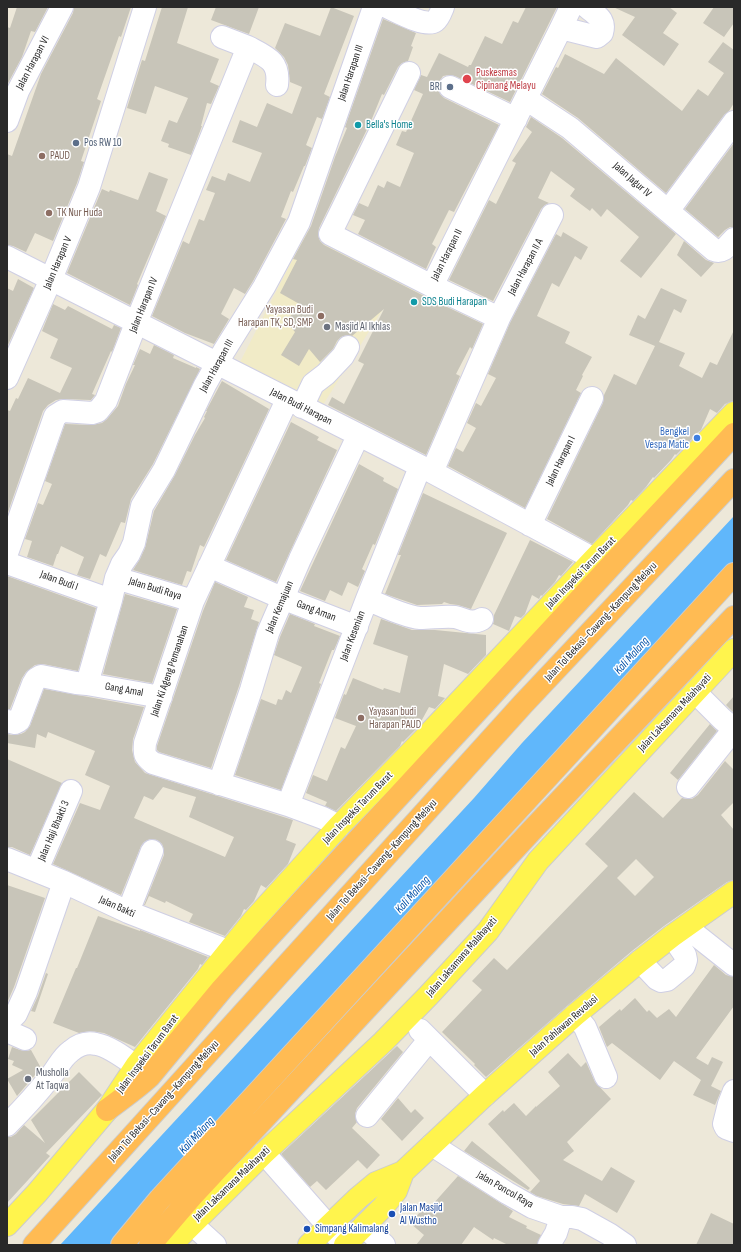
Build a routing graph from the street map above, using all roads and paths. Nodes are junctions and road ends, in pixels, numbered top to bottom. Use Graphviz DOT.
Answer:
graph roads {
  1 [pos="62,7"];
  2 [pos="145,7"];
  3 [pos="374,7"];
  4 [pos="387,7"];
  5 [pos="443,7"];
  6 [pos="571,7"];
  7 [pos="587,7"];
  8 [pos="562,28"];
  9 [pos="222,37"];
  10 [pos="248,47"];
  11 [pos="409,73"];
  12 [pos="277,85"];
  13 [pos="450,87"];
  14 [pos="12,89"];
  15 [pos="526,100"];
  16 [pos="516,119"];
  17 [pos="7,121"];
  18 [pos="734,122"];
  19 [pos="668,211"];
  20 [pos="552,216"];
  21 [pos="734,239"];
  22 [pos="7,257"];
  23 [pos="51,280"];
  24 [pos="432,286"];
  25 [pos="499,318"];
  26 [pos="136,323"];
  27 [pos="348,347"];
  28 [pos="218,364"];
  29 [pos="7,378"];
  30 [pos="592,398"];
  31 [pos="295,403"];
  32 [pos="734,413"];
  33 [pos="734,434"];
  34 [pos="358,436"];
  35 [pos="426,470"];
  36 [pos="734,480"];
  37 [pos="530,525"];
  38 [pos="7,553"];
  39 [pos="594,559"];
  40 [pos="7,563"];
  41 [pos="209,566"];
  42 [pos="734,574"];
  43 [pos="116,578"];
  44 [pos="282,598"];
  45 [pos="367,599"];
  46 [pos="111,600"];
  47 [pos="194,601"];
  48 [pos="734,617"];
  49 [pos="482,619"];
  50 [pos="357,627"];
  51 [pos="734,650"];
  52 [pos="87,684"];
  53 [pos="695,692"];
  54 [pos="161,697"];
  55 [pos="7,721"];
  56 [pos="734,729"];
  57 [pos="220,784"];
  58 [pos="688,787"];
  59 [pos="71,791"];
  60 [pos="288,806"];
  61 [pos="340,826"];
  62 [pos="152,851"];
  63 [pos="7,859"];
  64 [pos="37,870"];
  65 [pos="7,873"];
  66 [pos="62,889"];
  67 [pos="734,892"];
  68 [pos="128,912"];
  69 [pos="679,932"];
  70 [pos="228,951"];
  71 [pos="640,961"];
  72 [pos="734,965"];
  73 [pos="575,1015"];
  74 [pos="7,1020"];
  75 [pos="136,1066"];
  76 [pos="606,1077"];
  77 [pos="734,1091"];
  78 [pos="485,1095"];
  79 [pos="107,1110"];
  80 [pos="366,1116"];
  81 [pos="7,1125"];
  82 [pos="734,1131"];
  83 [pos="432,1145"];
  84 [pos="264,1152"];
  85 [pos="403,1172"];
  86 [pos="562,1217"];
  87 [pos="192,1224"];
  88 [pos="7,1225"];
  89 [pos="364,1226"];
  90 [pos="329,1227"];
  91 [pos="34,1245"];
  92 [pos="122,1245"];
  93 [pos="150,1245"];
  94 [pos="171,1245"];
  95 [pos="215,1245"];
  96 [pos="310,1245"];
  97 [pos="345,1245"];
  98 [pos="384,1245"];
  99 [pos="549,1245"];
  100 [pos="625,1245"];
  1 -- 14 [label="street, Jalan Harapan VI"];
  2 -- 23 [label="street, Jalan Harapan V"];
  3 -- 28 [label="street, Jalan Harapan III"];
  4 -- 5 [label="street"];
  6 -- 8 [label="street, Jalan Harapan II"];
  7 -- 8 [label="street"];
  8 -- 15 [label="street, Jalan Harapan II"];
  9 -- 10 [label="street"];
  10 -- 12 [label="street"];
  10 -- 26 [label="street, Jalan Harapan IV"];
  11 -- 24 [label="street"];
  13 -- 16 [label="street"];
  14 -- 17 [label="street, Jalan Harapan VI"];
  15 -- 16 [label="street, Jalan Harapan II"];
  15 -- 19 [label="street, Jalan Jagur IV"];
  16 -- 24 [label="street, Jalan Harapan II"];
  18 -- 19 [label="street"];
  19 -- 21 [label="street, Jalan Jagur IV"];
  20 -- 25 [label="street, Jalan Harapan II A"];
  22 -- 23 [label="street, Jalan Budi Harapan"];
  23 -- 26 [label="street, Jalan Budi Harapan"];
  23 -- 29 [label="street, Jalan Harapan V"];
  24 -- 25 [label="street, Jalan Harapan II"];
  25 -- 35 [label="street"];
  26 -- 28 [label="street, Jalan Budi Harapan"];
  26 -- 38 [label="street, Jalan Harapan IV"];
  27 -- 31 [label="street, Jalan Ki Ageng Pemanahan"];
  28 -- 31 [label="street, Jalan Budi Harapan"];
  28 -- 43 [label="street, Jalan Harapan III"];
  30 -- 37 [label="street, Jalan Harapan I"];
  31 -- 34 [label="street, Jalan Budi Harapan"];
  31 -- 41 [label="street, Jalan Ki Ageng Pemanahan"];
  32 -- 39 [label="main road, Jalan Inspeksi Tarum Barat"];
  33 -- 79 [label="highway"];
  34 -- 35 [label="street, Jalan Budi Harapan"];
  34 -- 44 [label="street, Jalan Kemajuan"];
  35 -- 37 [label="street, Jalan Budi Harapan"];
  35 -- 45 [label="street, Jalan Kesenian"];
  36 -- 91 [label="highway, Jalan Tol Bekasi–Cawang–Kampung Melayu"];
  37 -- 39 [label="street, Jalan Budi Harapan"];
  39 -- 61 [label="main road, Jalan Inspeksi Tarum Barat"];
  40 -- 46 [label="street, Jalan Budi I"];
  41 -- 44 [label="street, Gang Aman"];
  41 -- 47 [label="street, Jalan Ki Ageng Pemanahan"];
  42 -- 92 [label="highway"];
  43 -- 46 [label="street, Jalan Harapan III"];
  43 -- 47 [label="street, Jalan Budi Raya"];
  44 -- 50 [label="street, Gang Aman"];
  44 -- 57 [label="street, Jalan Kemajuan"];
  45 -- 49 [label="street"];
  45 -- 50 [label="street, Jalan Kesenian"];
  46 -- 52 [label="street, Jalan Harapan III"];
  47 -- 54 [label="street, Jalan Ki Ageng Pemanahan"];
  48 -- 93 [label="highway"];
  50 -- 60 [label="street, Jalan Kesenian"];
  51 -- 53 [label="main road, Jalan Laksamana Malahayati"];
  52 -- 54 [label="street, Gang Amal"];
  52 -- 55 [label="street, Gang Amal"];
  53 -- 56 [label="street"];
  53 -- 84 [label="main road, Jalan Laksamana Malahayati"];
  54 -- 57 [label="street, Jalan Ki Ageng Pemanahan"];
  56 -- 58 [label="street"];
  57 -- 60 [label="street, Jalan Ki Ageng Pemanahan"];
  59 -- 64 [label="street, Jalan Haji Bhakti 3"];
  60 -- 61 [label="street, Jalan Ki Ageng Pemanahan"];
  61 -- 70 [label="main road, Jalan Inspeksi Tarum Barat"];
  62 -- 68 [label="street"];
  63 -- 64 [label="street, Jalan Bakti"];
  64 -- 66 [label="street, Jalan Bakti"];
  65 -- 66 [label="street"];
  66 -- 68 [label="street, Jalan Bakti"];
  66 -- 74 [label="street"];
  67 -- 69 [label="main road, Jalan Pahlawan Revolusi"];
  68 -- 70 [label="street, Jalan Bakti"];
  69 -- 71 [label="main road, Jalan Pahlawan Revolusi"];
  69 -- 71 [label="street"];
  69 -- 72 [label="street"];
  70 -- 75 [label="main road, Jalan Inspeksi Tarum Barat"];
  71 -- 73 [label="main road, Jalan Pahlawan Revolusi"];
  73 -- 76 [label="street"];
  73 -- 78 [label="main road, Jalan Pahlawan Revolusi"];
  75 -- 79 [label="main road, Jalan Inspeksi Tarum Barat"];
  75 -- 81 [label="street"];
  77 -- 82 [label="street"];
  78 -- 80 [label="street"];
  78 -- 83 [label="main road, Jalan Pahlawan Revolusi"];
  79 -- 88 [label="main road, Jalan Inspeksi Tarum Barat"];
  83 -- 85 [label="main road, Jalan Pahlawan Revolusi"];
  83 -- 86 [label="street, Jalan Poncol Raya"];
  84 -- 87 [label="main road, Jalan Laksamana Malahayati"];
  84 -- 90 [label="street"];
  85 -- 89 [label="main road, Jalan Pahlawan Revolusi"];
  85 -- 90 [label="main road, Jalan Pahlawan Revolusi"];
  86 -- 99 [label="street"];
  86 -- 100 [label="street, Jalan Poncol Raya"];
  87 -- 94 [label="main road, Jalan Laksamana Malahayati"];
  87 -- 95 [label="street"];
  89 -- 97 [label="main road, Jalan Pahlawan Revolusi"];
  89 -- 98 [label="street"];
  90 -- 96 [label="main road, Jalan Pahlawan Revolusi"];
  90 -- 97 [label="street"];
}
